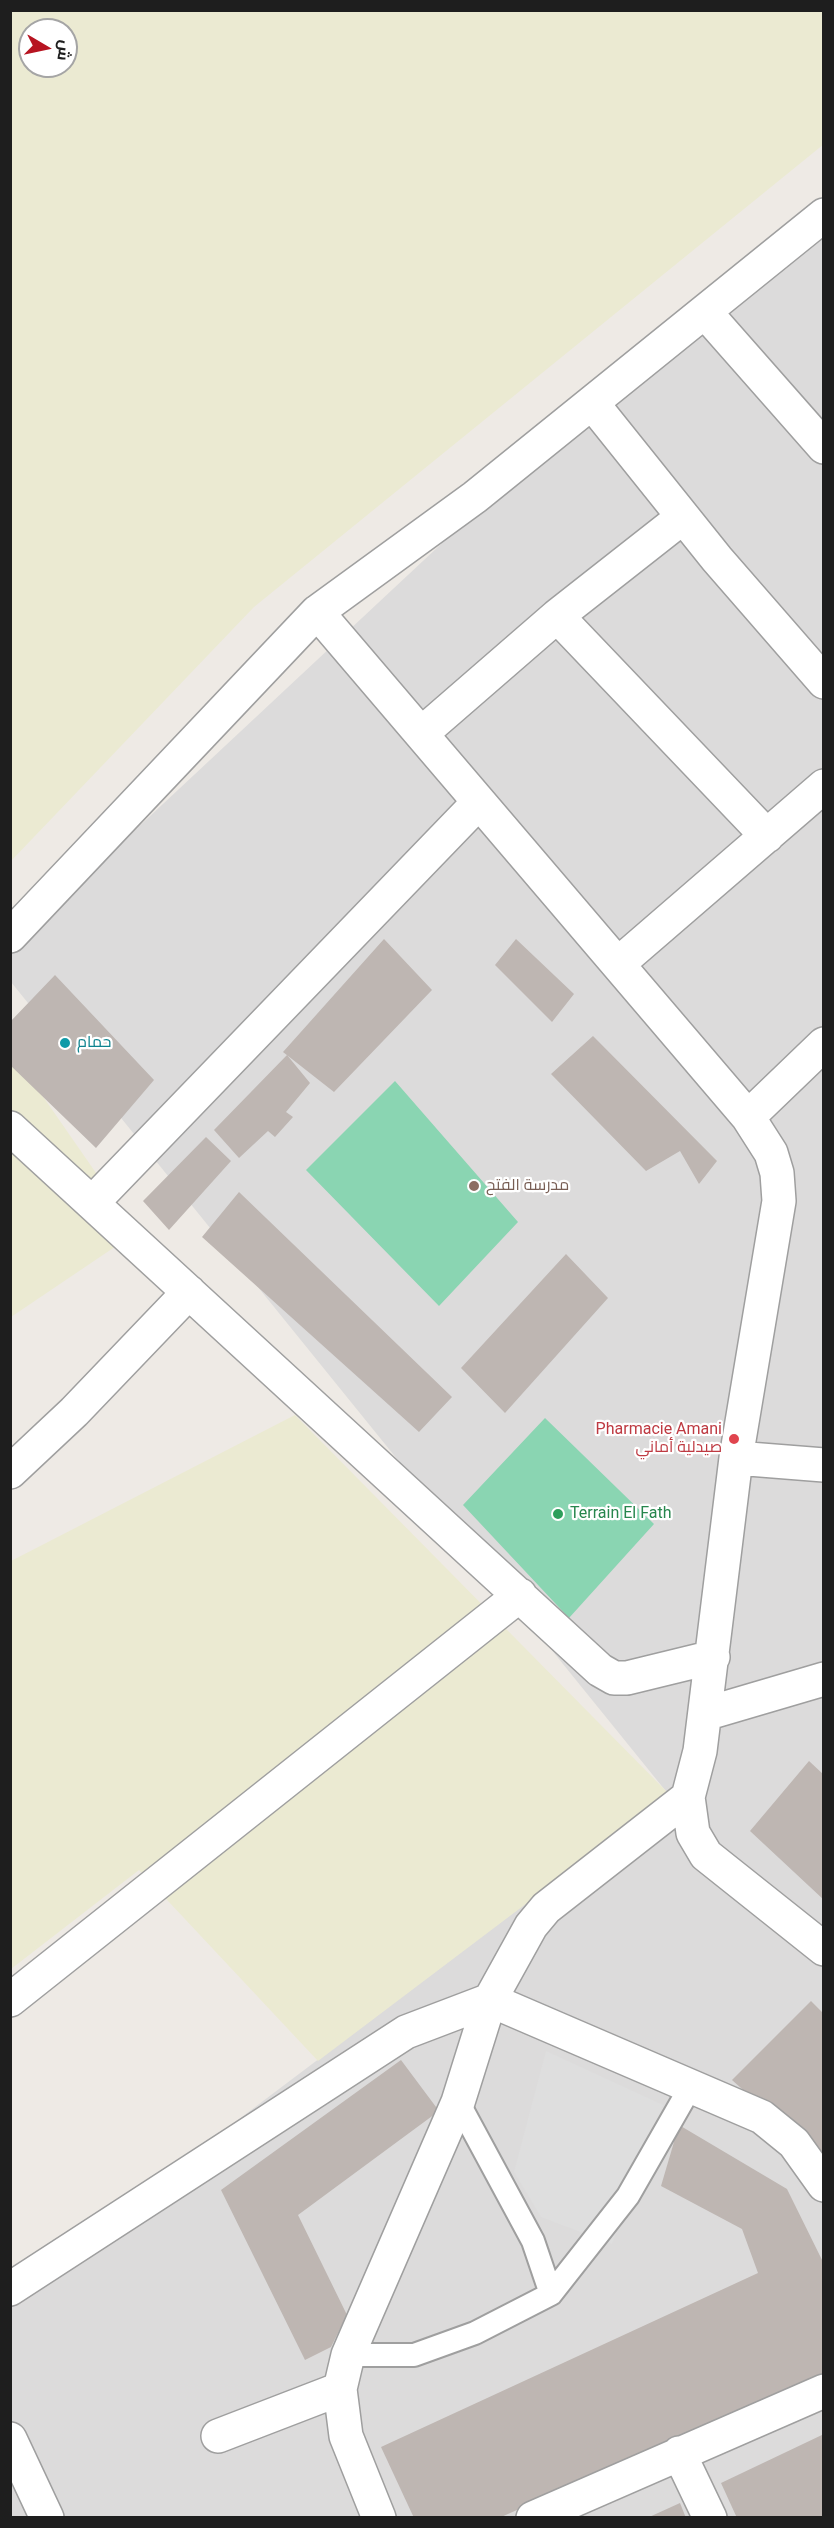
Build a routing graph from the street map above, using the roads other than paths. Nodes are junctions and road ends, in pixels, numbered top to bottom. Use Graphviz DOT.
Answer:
graph roads {
  1 [pos="824,215"];
  2 [pos="705,312"];
  3 [pos="592,403"];
  4 [pos="824,447"];
  5 [pos="683,516"];
  6 [pos="317,612"];
  7 [pos="557,616"];
  8 [pos="824,682"];
  9 [pos="422,734"];
  10 [pos="819,799"];
  11 [pos="479,802"];
  12 [pos="767,836"];
  13 [pos="10,936"];
  14 [pos="618,964"];
  15 [pos="824,1044"];
  16 [pos="748,1118"];
  17 [pos="10,1128"];
  18 [pos="92,1203"];
  19 [pos="189,1292"];
  20 [pos="736,1458"];
  21 [pos="824,1465"];
  22 [pos="10,1472"];
  23 [pos="520,1596"];
  24 [pos="713,1656"];
  25 [pos="824,1679"];
  26 [pos="705,1714"];
  27 [pos="688,1797"];
  28 [pos="824,1949"];
  29 [pos="10,2000"];
  30 [pos="490,2000"];
  31 [pos="691,2086"];
  32 [pos="458,2102"];
  33 [pos="824,2185"];
  34 [pos="10,2289"];
  35 [pos="551,2294"];
  36 [pos="348,2355"];
  37 [pos="340,2389"];
  38 [pos="824,2391"];
  39 [pos="218,2436"];
  40 [pos="10,2439"];
  41 [pos="679,2453"];
  42 [pos="542,2515"];
  43 [pos="47,2517"];
  44 [pos="379,2517"];
  45 [pos="710,2517"];
  1 -- 2 [label="street"];
  2 -- 3 [label="street"];
  2 -- 4 [label="street"];
  3 -- 5 [label="street"];
  3 -- 6 [label="street"];
  5 -- 7 [label="street"];
  5 -- 8 [label="street"];
  6 -- 9 [label="street"];
  6 -- 13 [label="street"];
  7 -- 9 [label="street"];
  7 -- 12 [label="street"];
  9 -- 11 [label="street"];
  10 -- 12 [label="street"];
  11 -- 14 [label="street"];
  11 -- 18 [label="street"];
  12 -- 14 [label="street"];
  14 -- 16 [label="street"];
  15 -- 16 [label="street"];
  16 -- 20 [label="street"];
  17 -- 18 [label="street"];
  18 -- 19 [label="street"];
  19 -- 22 [label="street"];
  19 -- 23 [label="street"];
  20 -- 21 [label="street"];
  20 -- 24 [label="street"];
  23 -- 24 [label="street"];
  23 -- 29 [label="street"];
  24 -- 26 [label="street"];
  25 -- 26 [label="street"];
  26 -- 27 [label="street"];
  27 -- 28 [label="street"];
  27 -- 30 [label="street"];
  30 -- 31 [label="street"];
  30 -- 32 [label="street"];
  30 -- 34 [label="street"];
  31 -- 33 [label="street"];
  31 -- 35 [label="lane"];
  32 -- 35 [label="lane"];
  32 -- 36 [label="street"];
  35 -- 36 [label="lane"];
  36 -- 37 [label="street"];
  37 -- 39 [label="street"];
  37 -- 44 [label="street"];
  38 -- 41 [label="street"];
  40 -- 43 [label="street"];
  41 -- 42 [label="street"];
  41 -- 45 [label="street"];
}
